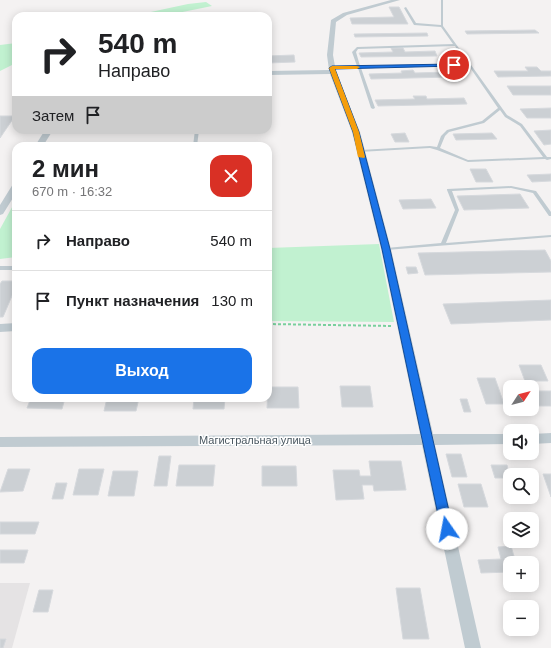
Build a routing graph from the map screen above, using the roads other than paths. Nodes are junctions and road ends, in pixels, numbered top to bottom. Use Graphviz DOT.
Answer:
graph roads {
  1 [pos="397,0"];
  2 [pos="442,0"];
  3 [pos="405,8"];
  4 [pos="442,26"];
  5 [pos="455,45"];
  6 [pos="469,65"];
  7 [pos="358,67"];
  8 [pos="332,70"];
  9 [pos="272,73"];
  10 [pos="373,108"];
  11 [pos="500,108"];
  12 [pos="438,149"];
  13 [pos="360,151"];
  14 [pos="549,158"];
  15 [pos="12,192"];
  16 [pos="0,212"];
  17 [pos="551,215"];
  18 [pos="551,236"];
  19 [pos="443,245"];
  20 [pos="386,249"];
  21 [pos="0,268"];
  22 [pos="12,268"];
  23 [pos="12,327"];
  24 [pos="0,328"];
  25 [pos="539,438"];
  26 [pos="551,438"];
  27 [pos="427,439"];
  28 [pos="503,439"];
  29 [pos="0,442"];
  30 [pos="473,648"];
  1 -- 8 [label="street"];
  2 -- 4 [label="lane"];
  3 -- 4 [label="lane"];
  4 -- 5 [label="lane"];
  5 -- 6 [label="lane"];
  5 -- 7 [label="lane"];
  6 -- 7 [label="lane"];
  6 -- 11 [label="lane"];
  7 -- 8 [label="lane"];
  7 -- 10 [label="lane"];
  8 -- 9 [label="street"];
  8 -- 13 [label="street"];
  11 -- 12 [label="lane"];
  11 -- 14 [label="lane"];
  12 -- 13 [label="lane"];
  12 -- 14 [label="lane"];
  13 -- 20 [label="street"];
  15 -- 16 [label="street"];
  17 -- 19 [label="lane"];
  18 -- 19 [label="lane"];
  19 -- 20 [label="lane"];
  20 -- 27 [label="street"];
  21 -- 22 [label="lane"];
  23 -- 24 [label="street"];
  25 -- 26 [label="street"];
  27 -- 28 [label="street, Магистральная улица"];
  27 -- 29 [label="street, Магистральная улица"];
  27 -- 30 [label="street"];
}
